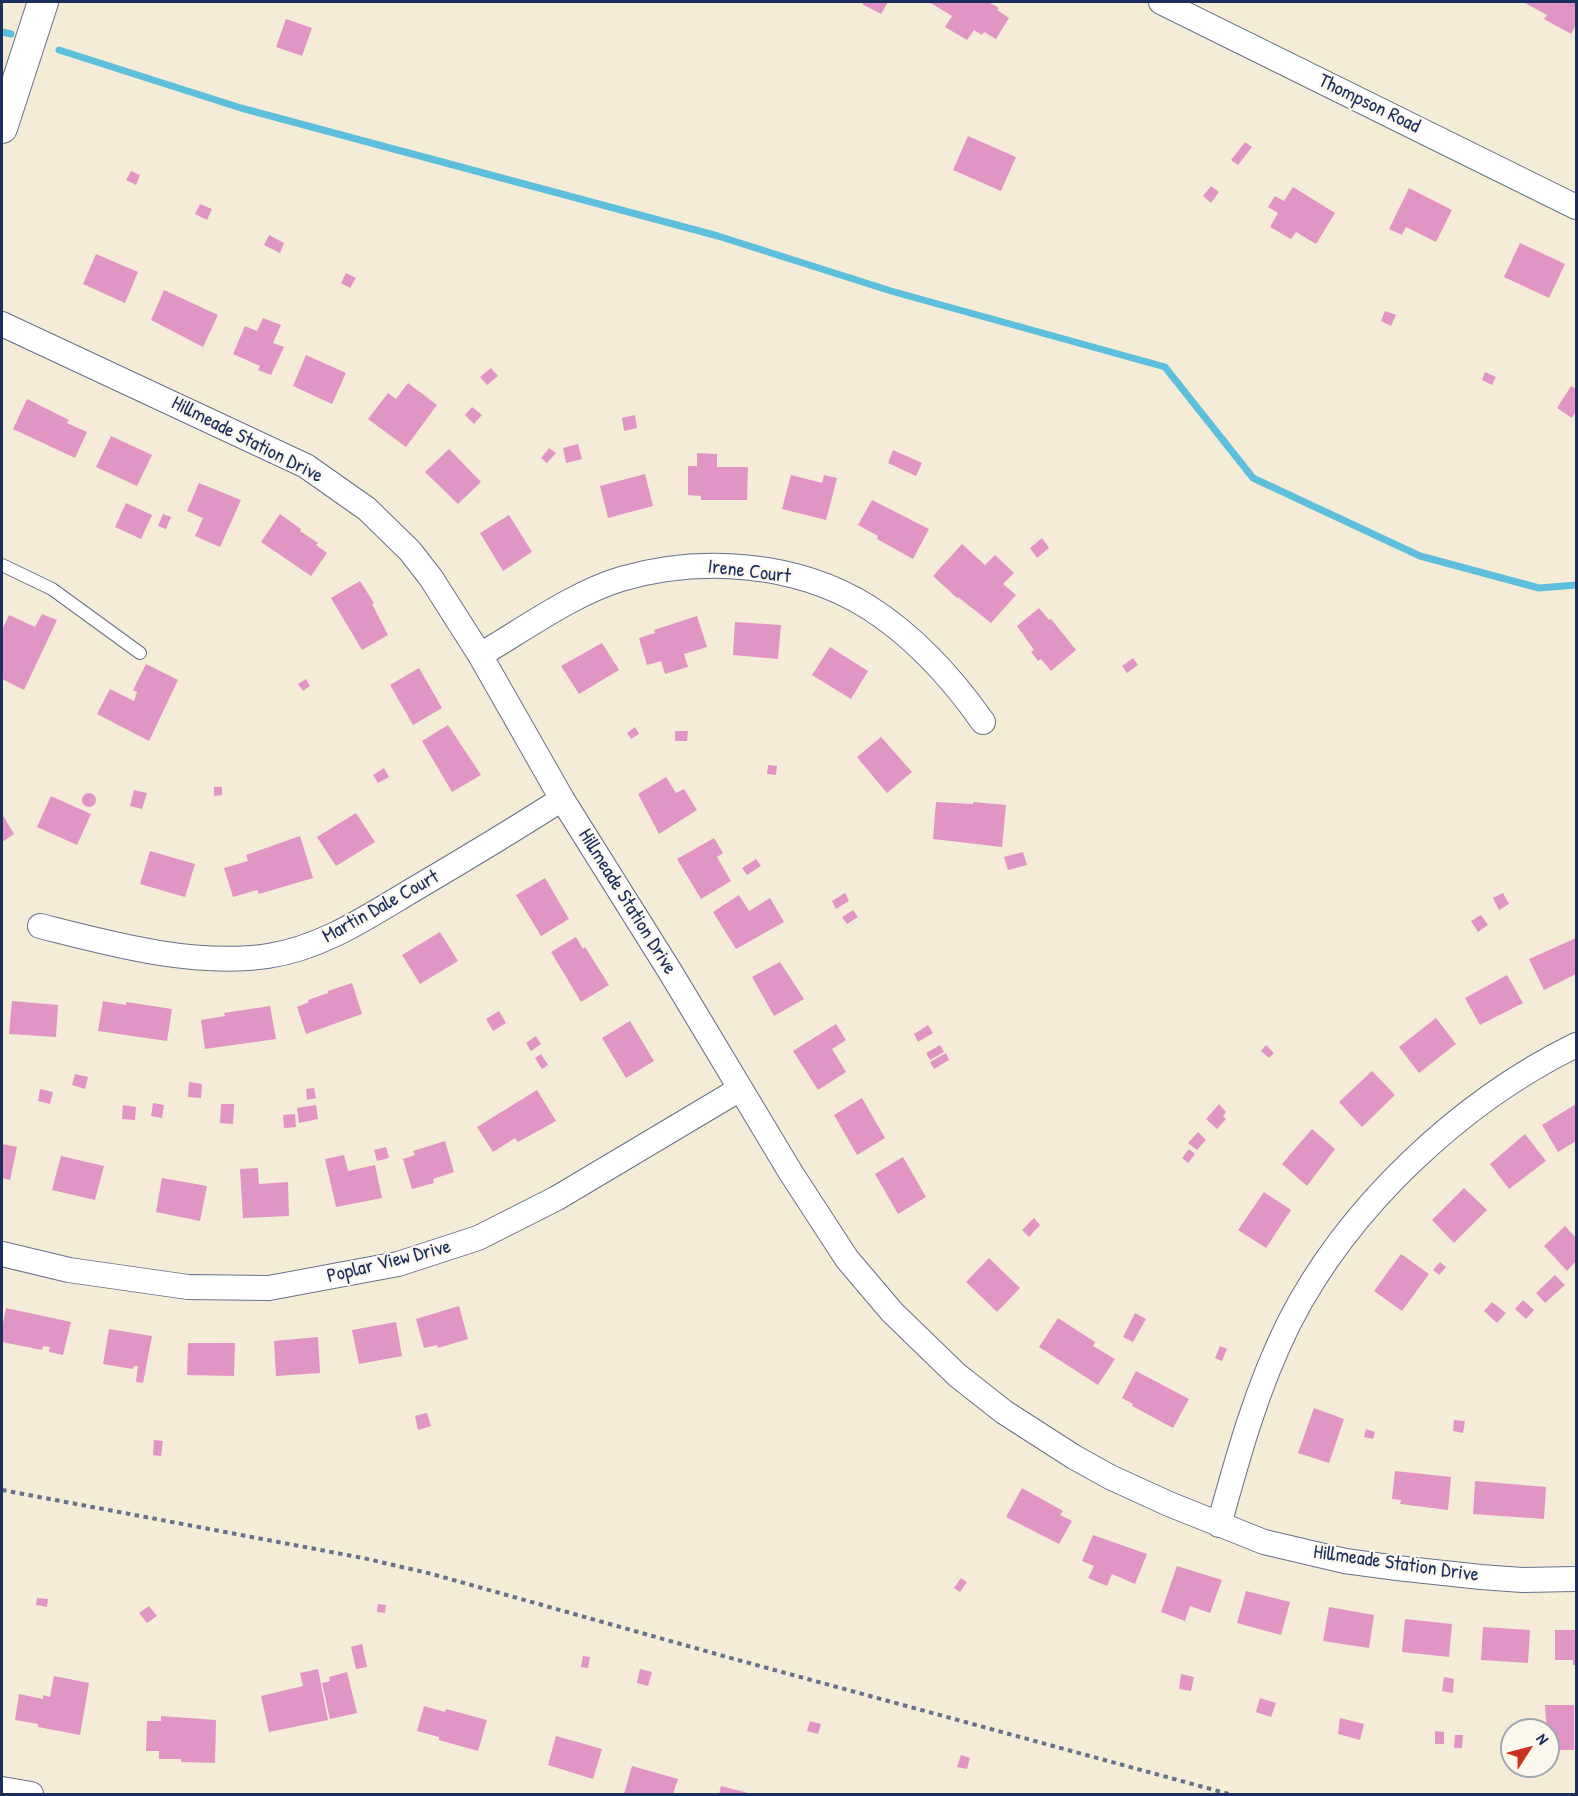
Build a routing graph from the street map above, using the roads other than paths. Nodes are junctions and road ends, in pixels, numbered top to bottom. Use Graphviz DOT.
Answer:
graph roads {
  1 [pos="43,2"];
  2 [pos="1161,2"];
  3 [pos="2,128"];
  4 [pos="1576,207"];
  5 [pos="2,324"];
  6 [pos="2,565"];
  7 [pos="140,653"];
  8 [pos="480,655"];
  9 [pos="983,722"];
  10 [pos="562,799"];
  11 [pos="40,926"];
  12 [pos="1576,1045"];
  13 [pos="740,1089"];
  14 [pos="2,1254"];
  15 [pos="1219,1525"];
  16 [pos="1576,1579"];
  17 [pos="2,1789"];
  18 [pos="31,1794"];
  1 -- 3 [label="street"];
  2 -- 4 [label="street, Thompson Road"];
  5 -- 8 [label="street, Hillmeade Station Drive"];
  6 -- 7 [label="lane"];
  8 -- 9 [label="street, Irene Court"];
  8 -- 10 [label="street, Hillmeade Station Drive"];
  10 -- 11 [label="street, Martin Dale Court"];
  10 -- 13 [label="street, Hillmeade Station Drive"];
  12 -- 15 [label="street"];
  13 -- 14 [label="street, Poplar View Drive"];
  13 -- 15 [label="street, Hillmeade Station Drive"];
  15 -- 16 [label="street, Hillmeade Station Drive"];
  17 -- 18 [label="street"];
}
